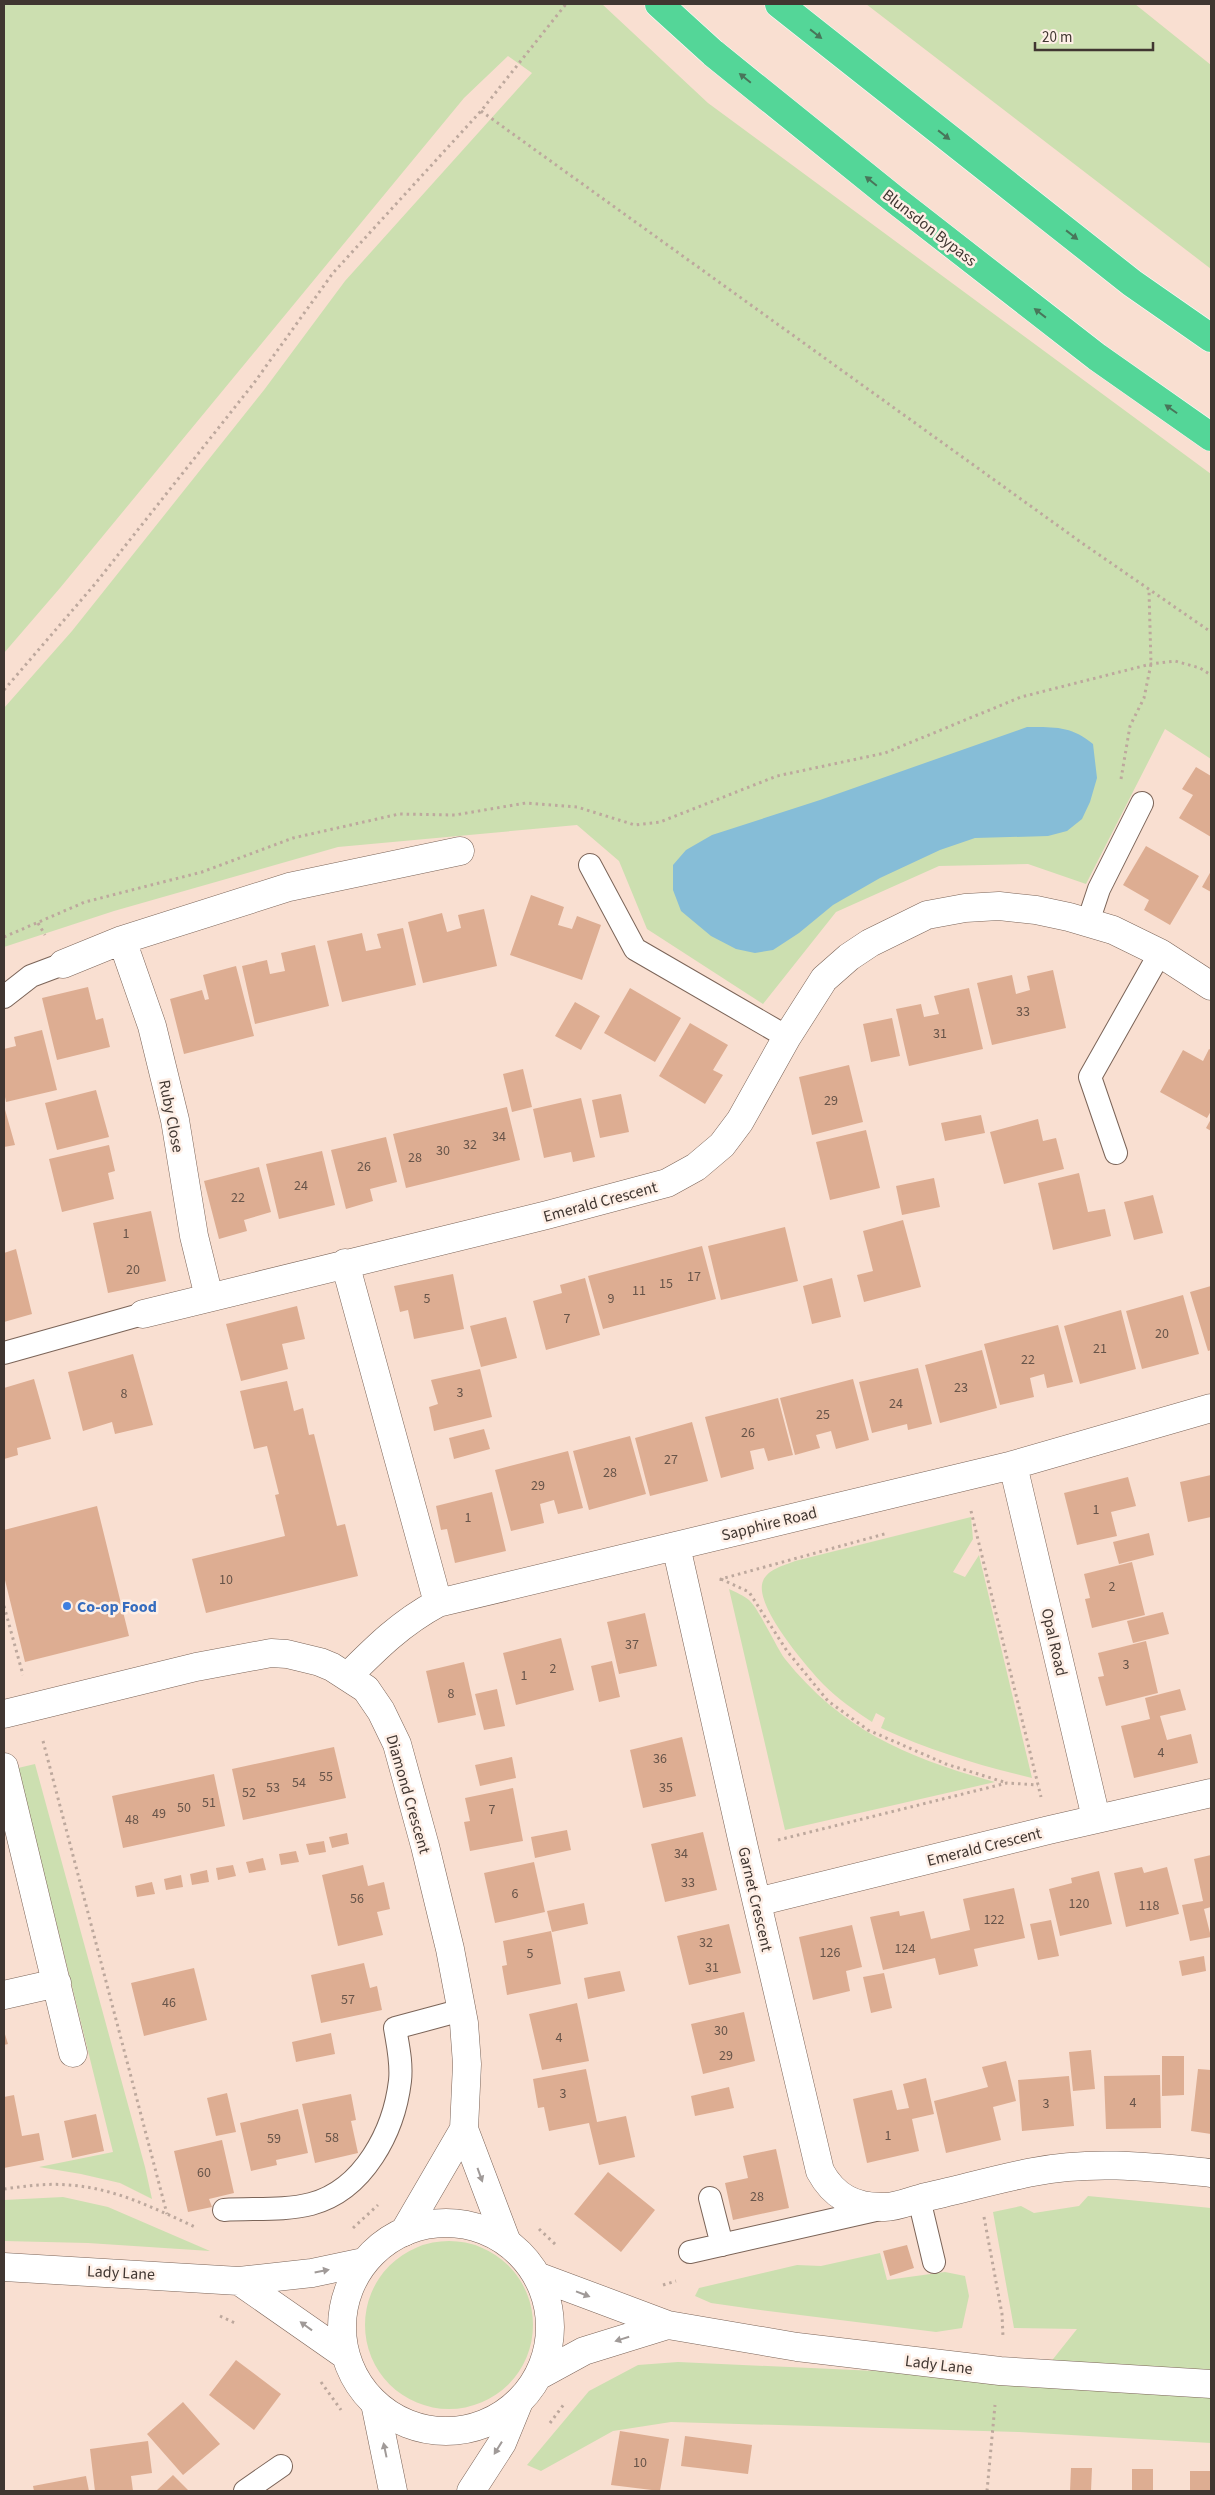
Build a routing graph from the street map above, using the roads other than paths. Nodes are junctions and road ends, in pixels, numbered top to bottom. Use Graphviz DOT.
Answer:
graph roads {
  1 [pos="659,4"];
  2 [pos="778,4"];
  3 [pos="1211,338"];
  4 [pos="1211,437"];
  5 [pos="1142,803"];
  6 [pos="460,851"];
  7 [pos="590,865"];
  8 [pos="1088,922"];
  9 [pos="122,940"];
  10 [pos="1160,953"];
  11 [pos="63,964"];
  12 [pos="1211,986"];
  13 [pos="4,998"];
  14 [pos="787,1037"];
  15 [pos="1116,1153"];
  16 [pos="345,1263"];
  17 [pos="209,1297"];
  18 [pos="143,1314"];
  19 [pos="4,1353"];
  20 [pos="1211,1408"];
  21 [pos="1013,1464"];
  22 [pos="676,1546"];
  23 [pos="438,1603"];
  24 [pos="348,1676"];
  25 [pos="4,1714"];
  26 [pos="4,1767"];
  27 [pos="1211,1793"];
  28 [pos="1096,1818"];
  29 [pos="757,1902"];
  30 [pos="57,1983"];
  31 [pos="4,1995"];
  32 [pos="462,2010"];
  33 [pos="73,2053"];
  34 [pos="464,2129"];
  35 [pos="1211,2174"];
  36 [pos="710,2198"];
  37 [pos="919,2199"];
  38 [pos="886,2208"];
  39 [pos="224,2210"];
  40 [pos="404,2232"];
  41 [pos="506,2240"];
  42 [pos="722,2245"];
  43 [pos="690,2252"];
  44 [pos="364,2262"];
  45 [pos="934,2262"];
  46 [pos="4,2267"];
  47 [pos="537,2276"];
  48 [pos="239,2281"];
  49 [pos="668,2325"];
  50 [pos="345,2354"];
  51 [pos="540,2375"];
  52 [pos="1211,2384"];
  53 [pos="518,2404"];
  54 [pos="376,2408"];
  55 [pos="281,2466"];
  56 [pos="245,2491"];
  57 [pos="393,2491"];
  58 [pos="471,2491"];
  4 -- 1 [label="highway, Blunsdon Bypass, one-way"];
  2 -- 3 [label="highway, one-way"];
  5 -- 8 [label="lane"];
  6 -- 9 [label="street"];
  7 -- 14 [label="lane"];
  8 -- 10 [label="street, Emerald Crescent"];
  8 -- 14 [label="street, Emerald Crescent"];
  9 -- 11 [label="street"];
  9 -- 17 [label="street, Ruby Close"];
  10 -- 12 [label="street, Emerald Crescent"];
  10 -- 15 [label="lane"];
  11 -- 13 [label="lane"];
  14 -- 16 [label="street, Emerald Crescent"];
  16 -- 17 [label="street, Emerald Crescent"];
  16 -- 23 [label="street"];
  17 -- 18 [label="street, Emerald Crescent"];
  18 -- 19 [label="lane"];
  20 -- 21 [label="street, Sapphire Road"];
  21 -- 22 [label="street, Sapphire Road"];
  21 -- 28 [label="street, Opal Road"];
  22 -- 23 [label="street, Sapphire Road"];
  22 -- 29 [label="street, Garnet Crescent"];
  23 -- 24 [label="street, Sapphire Road"];
  24 -- 25 [label="street, Diamond Crescent"];
  24 -- 32 [label="street, Diamond Crescent"];
  26 -- 30 [label="street"];
  27 -- 28 [label="street, Emerald Crescent"];
  28 -- 29 [label="street, Emerald Crescent"];
  29 -- 38 [label="street, Garnet Crescent"];
  30 -- 31 [label="street"];
  30 -- 33 [label="street"];
  32 -- 34 [label="street, Diamond Crescent"];
  32 -- 39 [label="lane"];
  34 -- 40 [label="street, Diamond Crescent"];
  34 -- 41 [label="street, Diamond Crescent, one-way"];
  35 -- 37 [label="street, Garnet Crescent"];
  36 -- 42 [label="lane"];
  37 -- 38 [label="street, Garnet Crescent"];
  37 -- 45 [label="lane"];
  38 -- 42 [label="lane, Garnet Crescent"];
  40 -- 41 [label="street, Lady Lane"];
  40 -- 44 [label="street, Lady Lane"];
  41 -- 47 [label="street, Lady Lane"];
  42 -- 43 [label="lane, Garnet Crescent"];
  48 -- 44 [label="street, Lady Lane, one-way"];
  44 -- 50 [label="street, Lady Lane"];
  46 -- 48 [label="street, Lady Lane"];
  47 -- 49 [label="street, Lady Lane, one-way"];
  47 -- 51 [label="street, Lady Lane"];
  50 -- 48 [label="street, one-way"];
  49 -- 51 [label="street, Lady Lane, one-way"];
  49 -- 52 [label="street, Lady Lane"];
  50 -- 54 [label="street, Lady Lane"];
  51 -- 53 [label="street, Lady Lane"];
  53 -- 54 [label="street, Lady Lane"];
  53 -- 58 [label="street, one-way"];
  57 -- 54 [label="street, one-way"];
  55 -- 56 [label="lane"];
}
